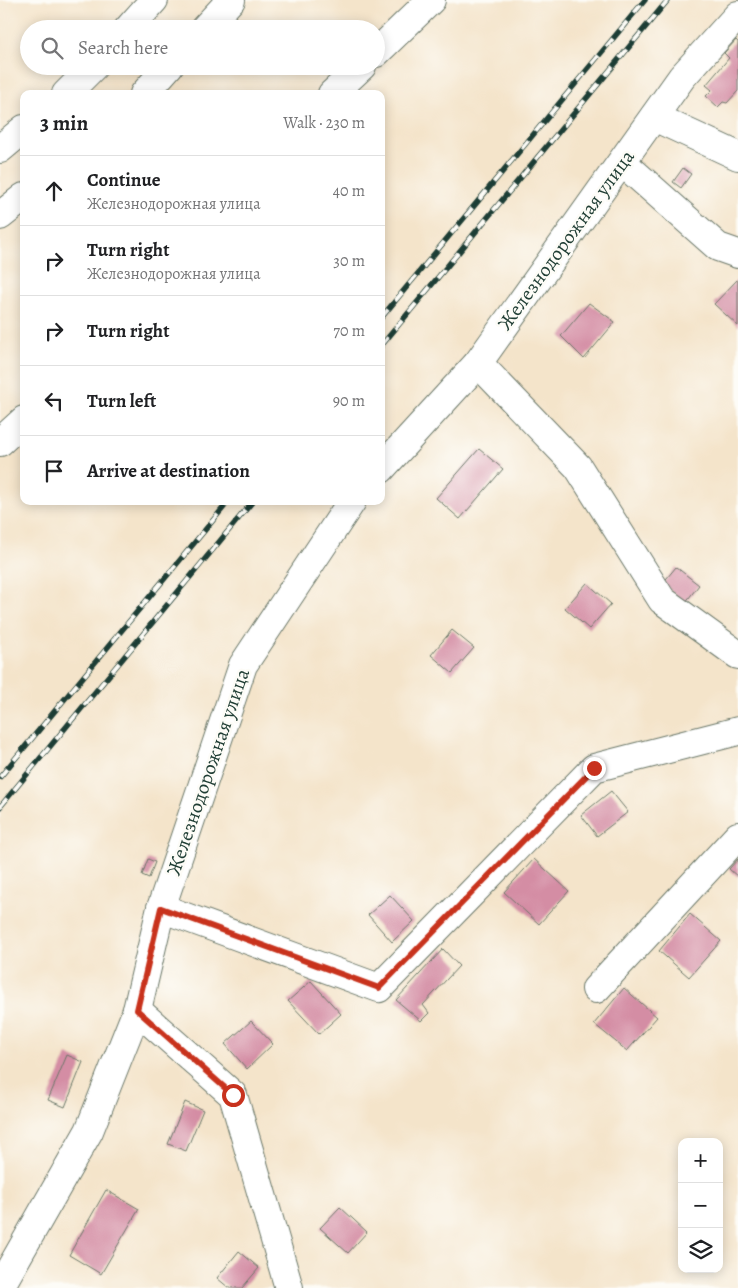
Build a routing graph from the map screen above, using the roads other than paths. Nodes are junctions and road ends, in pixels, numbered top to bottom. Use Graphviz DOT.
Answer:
graph roads {
  1 [pos="154,0"];
  2 [pos="231,0"];
  3 [pos="431,0"];
  4 [pos="738,15"];
  5 [pos="136,20"];
  6 [pos="212,20"];
  7 [pos="385,43"];
  8 [pos="86,75"];
  9 [pos="161,75"];
  10 [pos="352,75"];
  11 [pos="70,90"];
  12 [pos="148,90"];
  13 [pos="336,90"];
  14 [pos="654,117"];
  15 [pos="20,132"];
  16 [pos="0,149"];
  17 [pos="738,156"];
  18 [pos="622,162"];
  19 [pos="20,200"];
  20 [pos="0,216"];
  21 [pos="738,254"];
  22 [pos="478,363"];
  23 [pos="20,424"];
  24 [pos="0,442"];
  25 [pos="385,465"];
  26 [pos="349,505"];
  27 [pos="738,655"];
  28 [pos="738,731"];
  29 [pos="738,836"];
  30 [pos="161,908"];
  31 [pos="596,989"];
  32 [pos="137,1010"];
  33 [pos="0,1287"];
  34 [pos="289,1288"];
  1 -- 5 [label="street"];
  2 -- 6 [label="street"];
  3 -- 7 [label="street"];
  4 -- 14 [label="street, Железнодорожная улица"];
  8 -- 11 [label="street"];
  9 -- 12 [label="street"];
  10 -- 13 [label="street"];
  14 -- 17 [label="street"];
  14 -- 18 [label="street, Железнодорожная улица"];
  15 -- 16 [label="street"];
  18 -- 21 [label="street"];
  18 -- 22 [label="street, Железнодорожная улица"];
  19 -- 20 [label="street"];
  22 -- 25 [label="street, Железнодорожная улица"];
  22 -- 27 [label="street"];
  23 -- 24 [label="street"];
  26 -- 30 [label="street, Железнодорожная улица"];
  28 -- 30 [label="street"];
  29 -- 31 [label="street"];
  30 -- 32 [label="street, Железнодорожная улица"];
  32 -- 33 [label="street, Железнодорожная улица"];
  32 -- 34 [label="street"];
}
